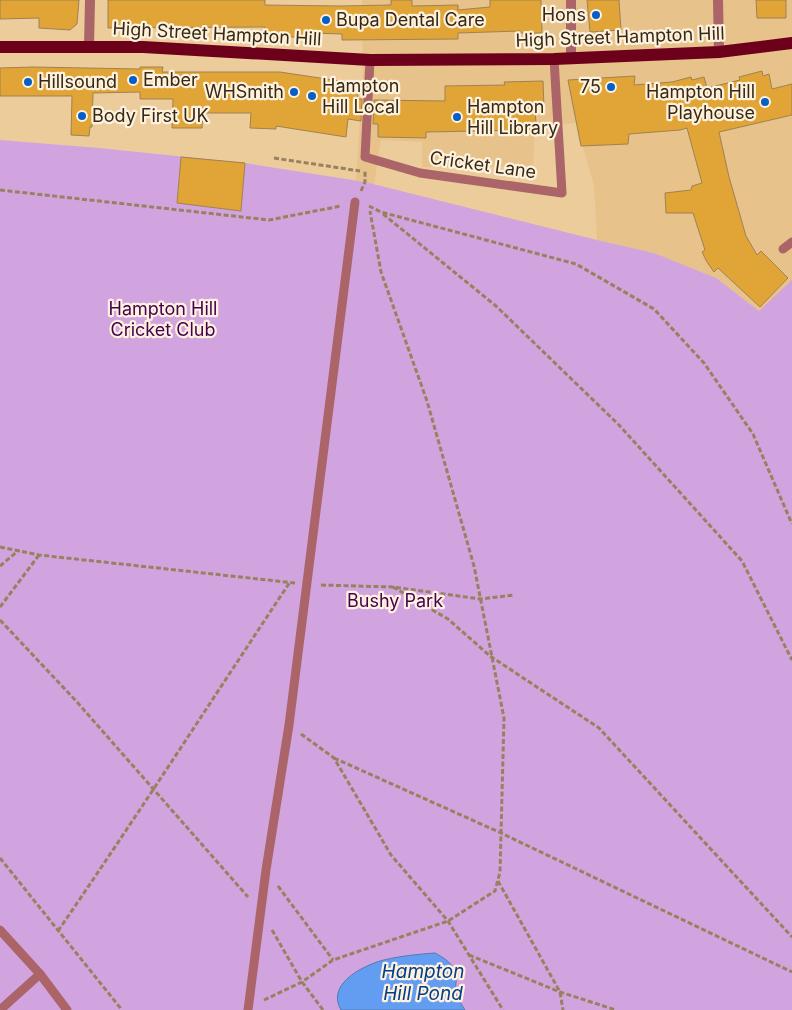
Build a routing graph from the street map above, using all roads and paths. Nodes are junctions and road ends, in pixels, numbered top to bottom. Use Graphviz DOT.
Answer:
graph roads {
  1 [pos="90,0"];
  2 [pos="571,0"];
  3 [pos="718,0"];
  4 [pos="792,43"];
  5 [pos="89,46"];
  6 [pos="0,47"];
  7 [pos="719,52"];
  8 [pos="554,59"];
  9 [pos="571,59"];
  10 [pos="370,60"];
  11 [pos="365,157"];
  12 [pos="274,158"];
  13 [pos="365,172"];
  14 [pos="0,190"];
  15 [pos="355,202"];
  16 [pos="369,206"];
  17 [pos="381,212"];
  18 [pos="792,242"];
  19 [pos="783,249"];
  20 [pos="792,524"];
  21 [pos="0,547"];
  22 [pos="19,550"];
  23 [pos="39,554"];
  24 [pos="0,566"];
  25 [pos="290,582"];
  26 [pos="307,584"];
  27 [pos="393,587"];
  28 [pos="514,595"];
  29 [pos="480,599"];
  30 [pos="0,607"];
  31 [pos="0,620"];
  32 [pos="490,656"];
  33 [pos="792,660"];
  34 [pos="289,725"];
  35 [pos="334,758"];
  36 [pos="153,790"];
  37 [pos="501,833"];
  38 [pos="0,858"];
  39 [pos="266,870"];
  40 [pos="498,881"];
  41 [pos="261,912"];
  42 [pos="448,922"];
  43 [pos="0,930"];
  44 [pos="58,931"];
  45 [pos="792,937"];
  46 [pos="469,955"];
  47 [pos="333,960"];
  48 [pos="792,972"];
  49 [pos="40,974"];
  50 [pos="302,982"];
  51 [pos="560,992"];
  52 [pos="248,1008"];
  53 [pos="0,1010"];
  54 [pos="67,1010"];
  55 [pos="122,1010"];
  56 [pos="323,1010"];
  57 [pos="503,1010"];
  58 [pos="563,1010"];
  59 [pos="616,1010"];
  1 -- 5 [label="street"];
  2 -- 9 [label="street"];
  3 -- 7 [label="street"];
  4 -- 7 [label="main road, High Street Hampton Hill"];
  5 -- 6 [label="main road, High Street Hampton Hill"];
  5 -- 10 [label="main road, High Street Hampton Hill"];
  7 -- 9 [label="main road, High Street Hampton Hill"];
  8 -- 9 [label="main road, High Street Hampton Hill"];
  8 -- 10 [label="main road, High Street Hampton Hill"];
  8 -- 11 [label="lane, Cricket Lane"];
  10 -- 11 [label="lane"];
  11 -- 13 [label="path"];
  12 -- 13 [label="path"];
  13 -- 15 [label="path"];
  14 -- 15 [label="path"];
  15 -- 16 [label="path"];
  15 -- 26 [label="lane"];
  16 -- 17 [label="path"];
  16 -- 29 [label="path"];
  17 -- 20 [label="path"];
  17 -- 33 [label="path"];
  18 -- 19 [label="lane"];
  21 -- 22 [label="path"];
  22 -- 23 [label="path"];
  22 -- 24 [label="path"];
  23 -- 25 [label="path"];
  23 -- 30 [label="path"];
  25 -- 26 [label="path"];
  25 -- 36 [label="path"];
  26 -- 27 [label="path"];
  26 -- 34 [label="lane"];
  27 -- 29 [label="path"];
  27 -- 32 [label="path"];
  28 -- 29 [label="path"];
  29 -- 32 [label="path"];
  31 -- 36 [label="path"];
  32 -- 37 [label="path"];
  32 -- 45 [label="path"];
  34 -- 35 [label="path"];
  34 -- 39 [label="lane"];
  35 -- 37 [label="path"];
  35 -- 42 [label="path"];
  36 -- 41 [label="path"];
  36 -- 44 [label="path"];
  37 -- 40 [label="path"];
  37 -- 48 [label="path"];
  38 -- 44 [label="path"];
  39 -- 41 [label="lane"];
  39 -- 47 [label="path"];
  40 -- 42 [label="path"];
  40 -- 51 [label="path"];
  41 -- 50 [label="path"];
  41 -- 52 [label="lane"];
  42 -- 46 [label="path"];
  42 -- 47 [label="path"];
  43 -- 49 [label="lane"];
  44 -- 55 [label="path"];
  46 -- 51 [label="path"];
  46 -- 57 [label="path"];
  47 -- 50 [label="path"];
  49 -- 53 [label="lane"];
  49 -- 54 [label="lane"];
  50 -- 52 [label="path"];
  50 -- 56 [label="path"];
  51 -- 58 [label="path"];
  51 -- 59 [label="path"];
}
